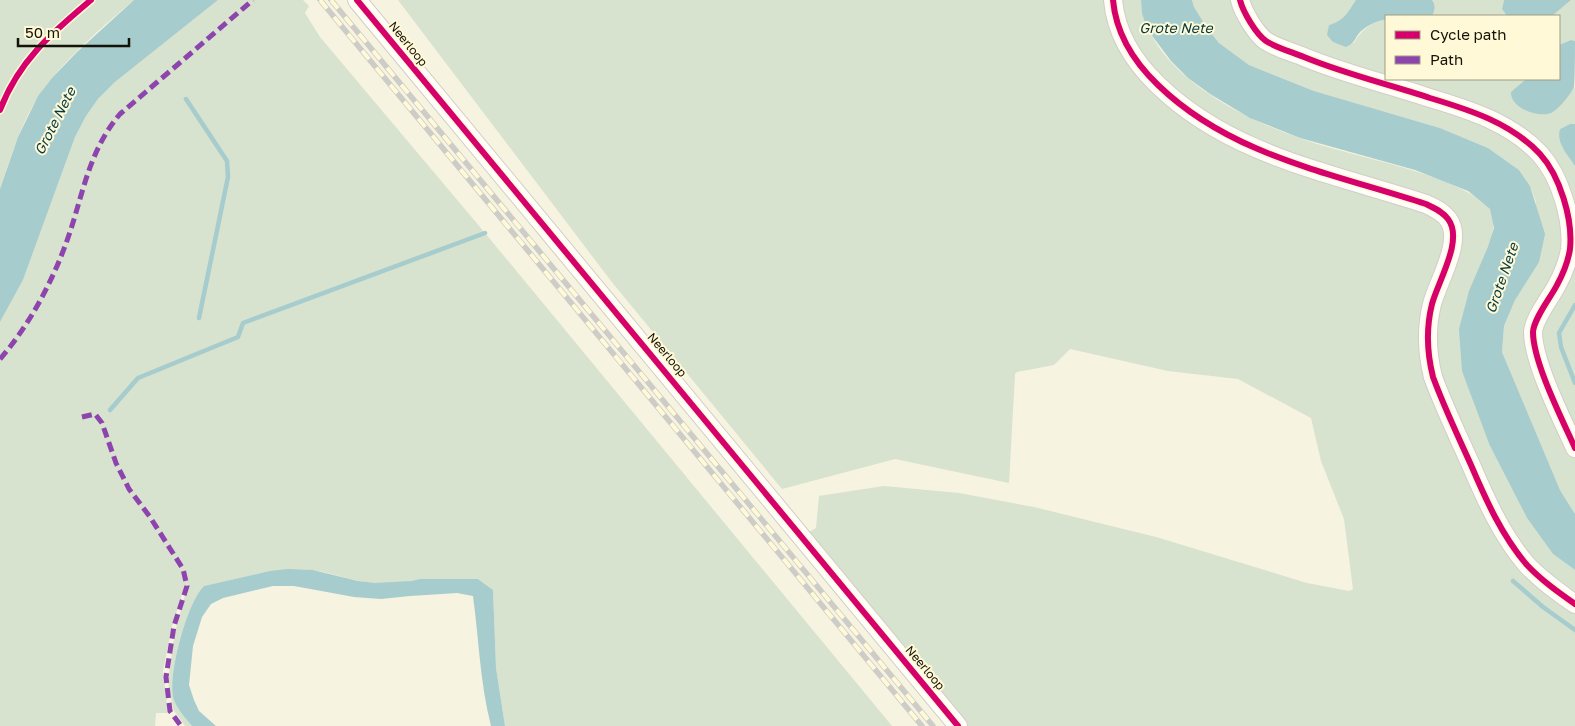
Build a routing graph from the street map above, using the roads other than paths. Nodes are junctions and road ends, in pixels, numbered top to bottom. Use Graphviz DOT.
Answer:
graph roads {
  1 [pos="357,0"];
  2 [pos="1112,0"];
  3 [pos="1240,0"];
  4 [pos="1575,448"];
  5 [pos="1575,604"];
  6 [pos="958,726"];
  1 -- 6 [label="street, Neerloop"];
  2 -- 5 [label="street"];
  3 -- 4 [label="street"];
}
